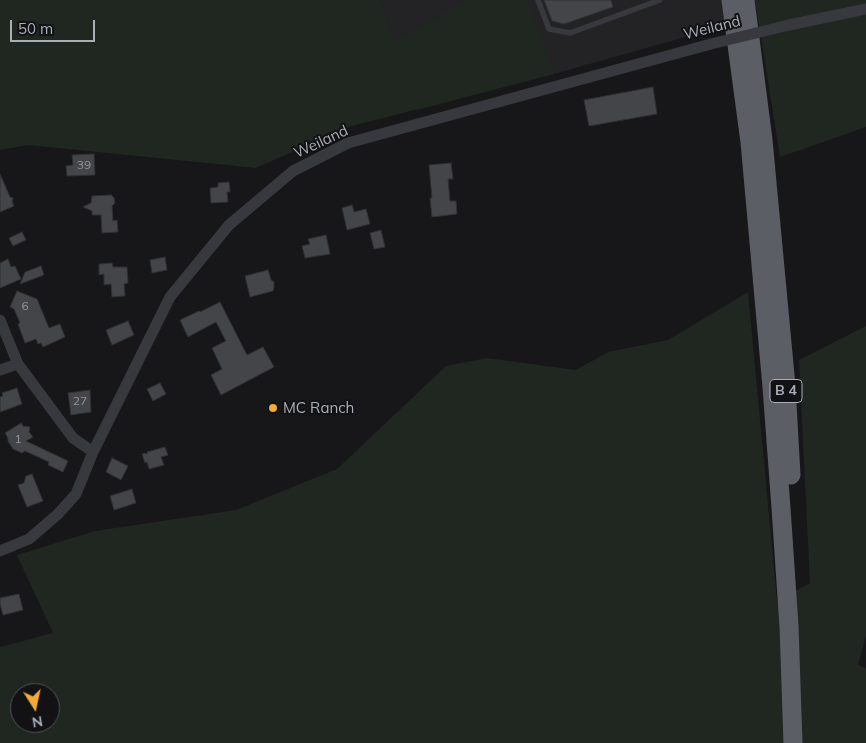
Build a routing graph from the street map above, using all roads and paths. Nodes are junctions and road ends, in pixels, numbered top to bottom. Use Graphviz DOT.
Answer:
graph roads {
  1 [pos="538,0"];
  2 [pos="660,0"];
  3 [pos="731,0"];
  4 [pos="745,0"];
  5 [pos="866,9"];
  6 [pos="0,320"];
  7 [pos="18,364"];
  8 [pos="0,370"];
  9 [pos="93,452"];
  10 [pos="0,551"];
  11 [pos="793,743"];
  12 [pos="804,743"];
  1 -- 2 [label="lane"];
  3 -- 11 [label="highway, B 4"];
  4 -- 12 [label="highway, B 4"];
  5 -- 9 [label="street, Weiland, bridge"];
  6 -- 7 [label="street"];
  7 -- 8 [label="street"];
  7 -- 9 [label="street"];
  9 -- 10 [label="street, Weiland"];
}
